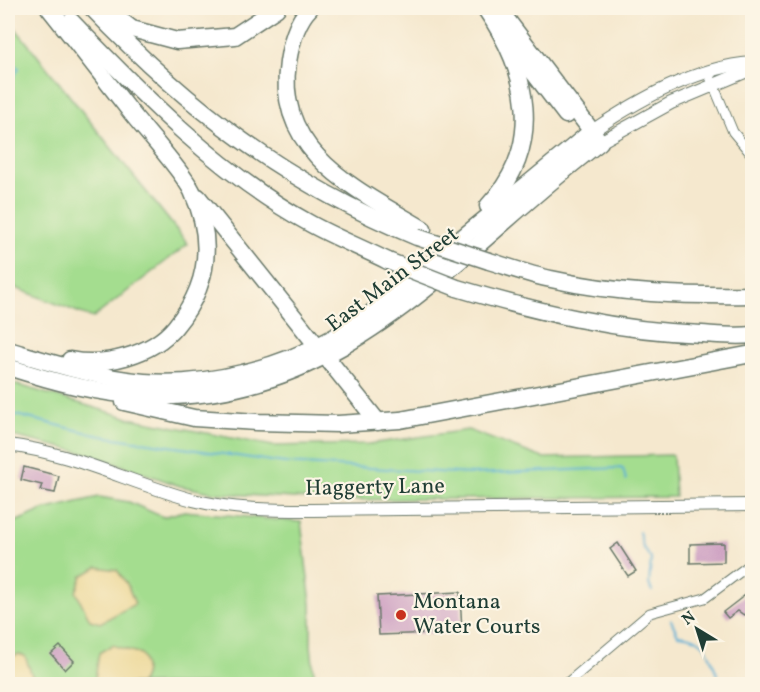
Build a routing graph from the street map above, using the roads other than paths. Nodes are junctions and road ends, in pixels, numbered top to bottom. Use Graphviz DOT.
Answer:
graph roads {
  1 [pos="48,8"];
  2 [pos="58,8"];
  3 [pos="92,8"];
  4 [pos="105,8"];
  5 [pos="277,8"];
  6 [pos="310,8"];
  7 [pos="485,8"];
  8 [pos="498,8"];
  9 [pos="753,63"];
  10 [pos="753,69"];
  11 [pos="708,72"];
  12 [pos="714,86"];
  13 [pos="591,140"];
  14 [pos="753,155"];
  15 [pos="191,189"];
  16 [pos="420,233"];
  17 [pos="435,261"];
  18 [pos="753,295"];
  19 [pos="753,335"];
  20 [pos="8,348"];
  21 [pos="322,352"];
  22 [pos="753,354"];
  23 [pos="8,367"];
  24 [pos="71,387"];
  25 [pos="378,422"];
  26 [pos="8,445"];
  27 [pos="753,505"];
  28 [pos="753,563"];
  29 [pos="566,684"];
  1 -- 15 [label="highway"];
  2 -- 19 [label="highway, bridge"];
  3 -- 16 [label="highway"];
  4 -- 5 [label="highway"];
  6 -- 16 [label="highway"];
  7 -- 13 [label="highway"];
  7 -- 17 [label="highway"];
  8 -- 13 [label="highway"];
  9 -- 11 [label="street"];
  10 -- 12 [label="street"];
  11 -- 12 [label="street"];
  11 -- 13 [label="street"];
  12 -- 13 [label="street"];
  12 -- 14 [label="street"];
  13 -- 17 [label="highway, East Main Street"];
  13 -- 21 [label="highway, East Main Street"];
  15 -- 20 [label="highway"];
  15 -- 21 [label="highway"];
  16 -- 18 [label="highway, bridge"];
  17 -- 21 [label="highway, East Main Street"];
  20 -- 21 [label="highway, East Main Street"];
  21 -- 24 [label="highway, East Main Street"];
  21 -- 25 [label="highway"];
  22 -- 25 [label="highway"];
  23 -- 24 [label="highway, East Main Street"];
  24 -- 25 [label="highway"];
  26 -- 27 [label="street, Haggerty Lane"];
  28 -- 29 [label="street"];
}
